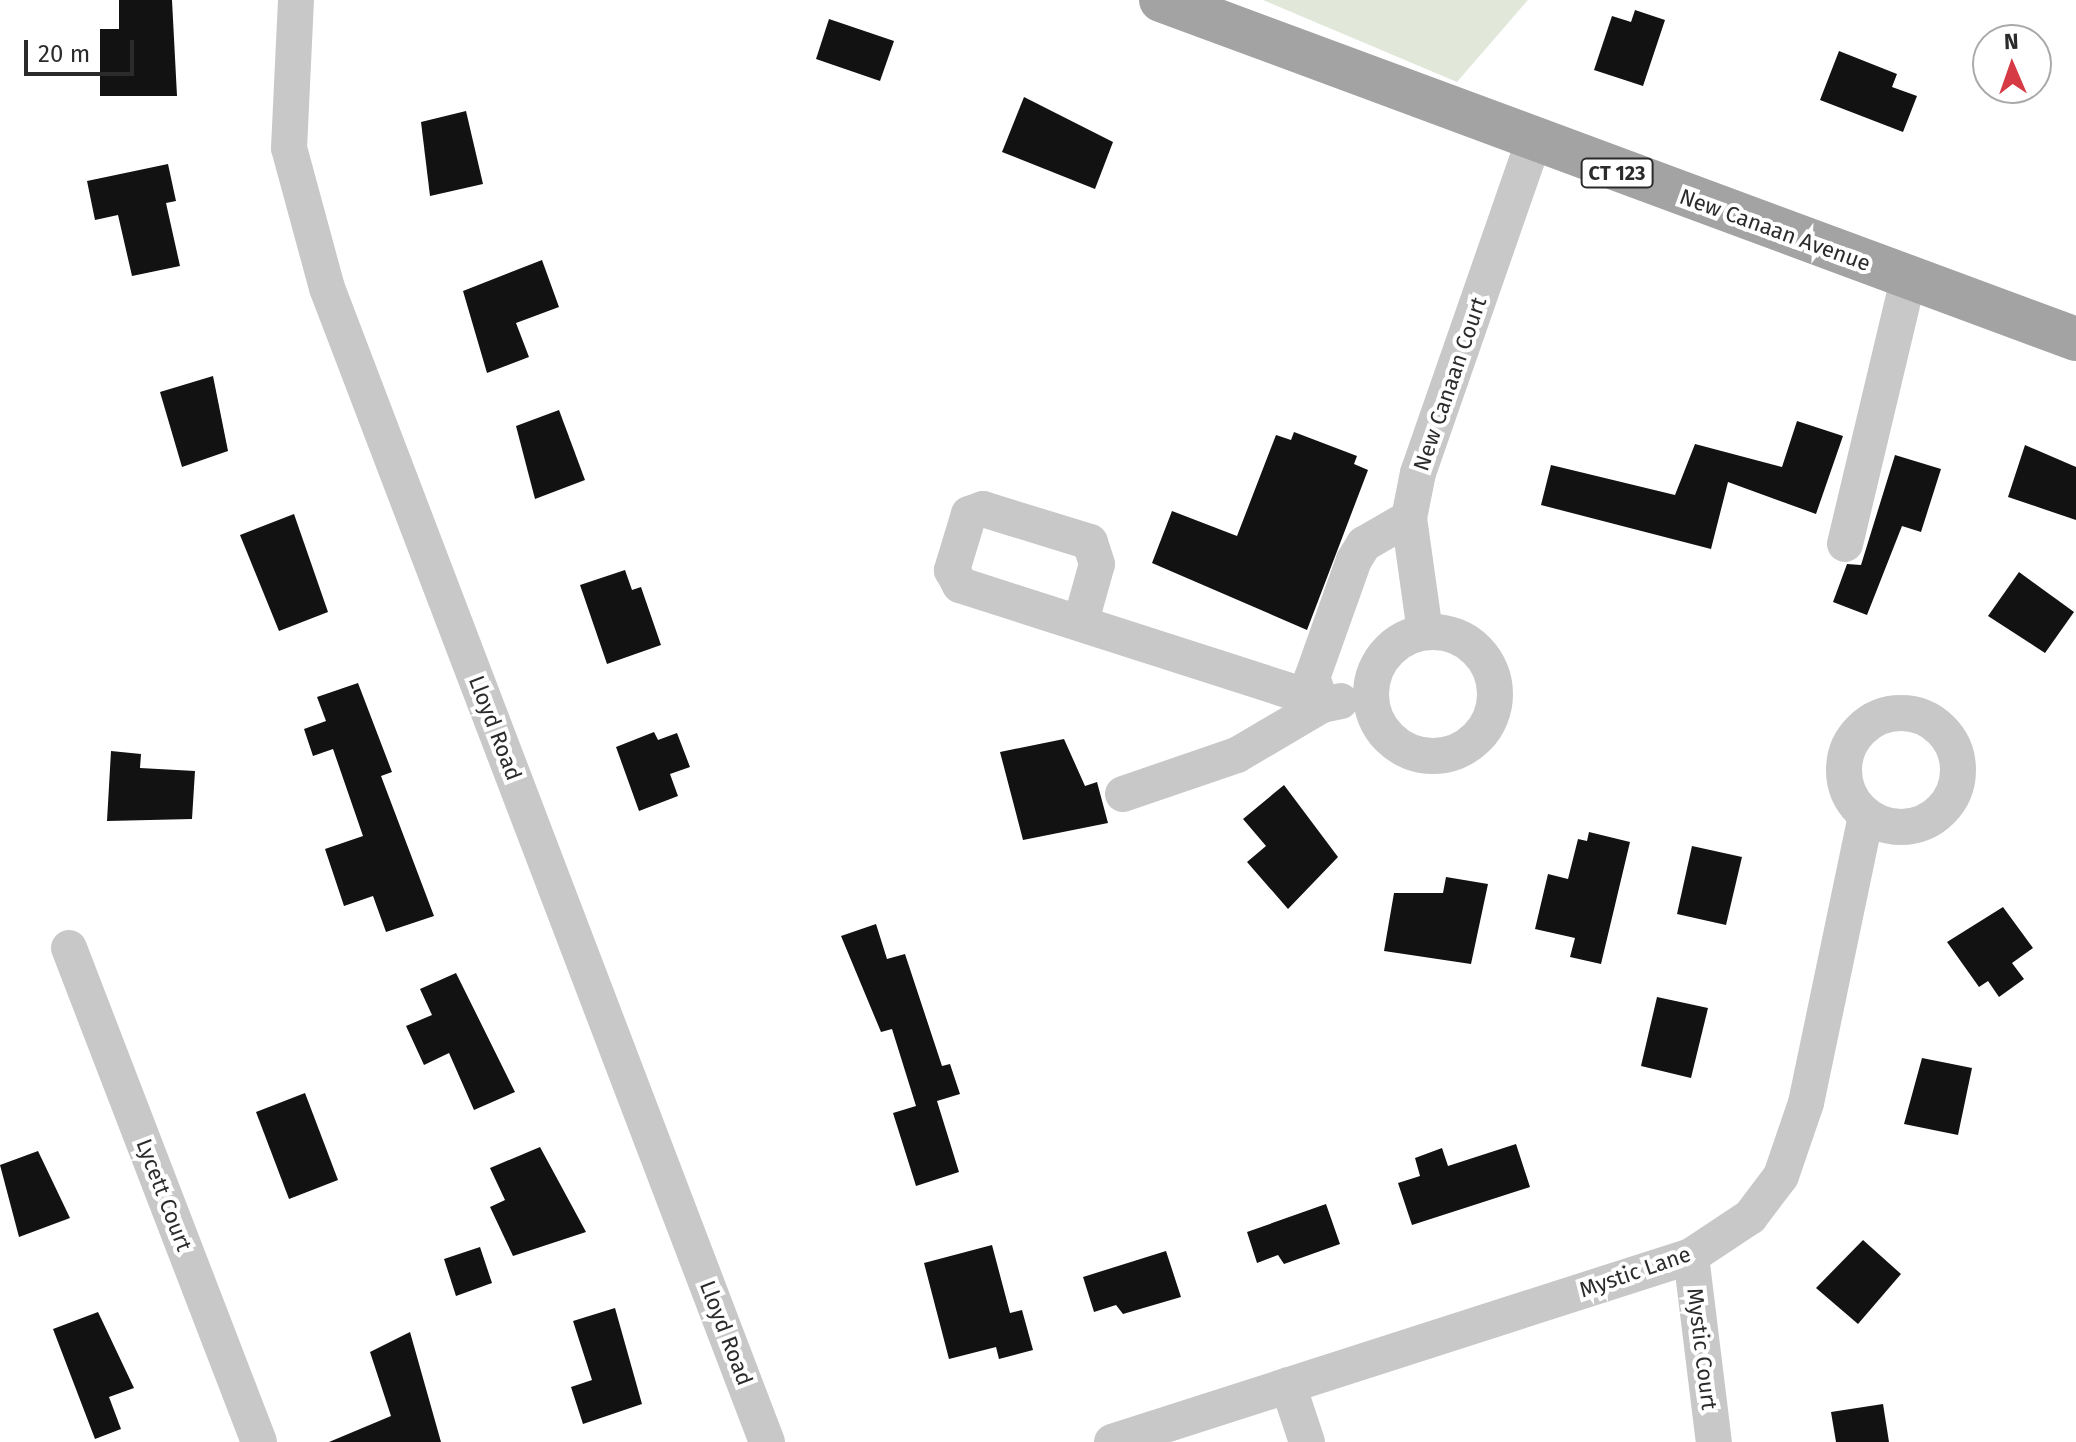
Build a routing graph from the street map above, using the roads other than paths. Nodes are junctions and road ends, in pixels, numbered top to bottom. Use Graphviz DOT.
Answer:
graph roads {
  1 [pos="296,0"];
  2 [pos="1172,2"];
  3 [pos="1533,142"];
  4 [pos="1908,279"];
  5 [pos="2076,339"];
  6 [pos="1409,518"];
  7 [pos="1845,544"];
  8 [pos="1081,621"];
  9 [pos="1425,632"];
  10 [pos="1371,698"];
  11 [pos="1321,702"];
  12 [pos="1123,794"];
  13 [pos="1866,817"];
  14 [pos="69,948"];
  15 [pos="1691,1256"];
  16 [pos="1288,1385"];
  17 [pos="259,1442"];
  18 [pos="767,1442"];
  19 [pos="1112,1442"];
  20 [pos="1307,1442"];
  21 [pos="1714,1442"];
  1 -- 18 [label="street, Lloyd Road"];
  2 -- 3 [label="main road, New Canaan Avenue / CT 123"];
  3 -- 4 [label="main road, New Canaan Avenue / CT 123"];
  3 -- 6 [label="street, New Canaan Court"];
  4 -- 5 [label="main road, New Canaan Avenue / CT 123"];
  4 -- 7 [label="street"];
  6 -- 9 [label="street, New Canaan Court"];
  6 -- 11 [label="street"];
  8 -- 11 [label="street"];
  9 -- 10 [label="street"];
  9 -- 10 [label="street"];
  10 -- 11 [label="street"];
  11 -- 12 [label="street"];
  13 -- 15 [label="street, Mystic Lane"];
  14 -- 17 [label="street, Lycett Court"];
  15 -- 16 [label="street, Mystic Lane"];
  15 -- 21 [label="street, Mystic Court"];
  16 -- 19 [label="street, Mystic Lane"];
  16 -- 20 [label="street"];
}
